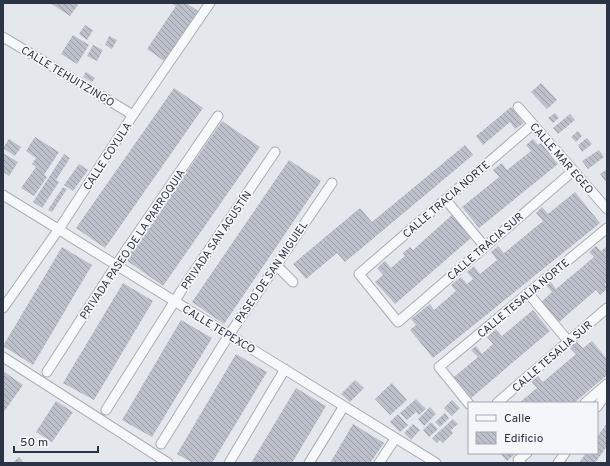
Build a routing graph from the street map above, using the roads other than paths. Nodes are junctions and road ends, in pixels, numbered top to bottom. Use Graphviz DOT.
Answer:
graph roads {
  1 [pos="197,3"];
  2 [pos="208,6"];
  3 [pos="3,37"];
  4 [pos="518,107"];
  5 [pos="133,115"];
  6 [pos="218,116"];
  7 [pos="533,124"];
  8 [pos="275,152"];
  9 [pos="573,171"];
  10 [pos="332,183"];
  11 [pos="3,195"];
  12 [pos="446,200"];
  13 [pos="607,209"];
  14 [pos="607,228"];
  15 [pos="59,229"];
  16 [pos="485,247"];
  17 [pos="117,265"];
  18 [pos="276,266"];
  19 [pos="293,282"];
  20 [pos="528,293"];
  21 [pos="174,302"];
  22 [pos="3,308"];
  23 [pos="607,308"];
  24 [pos="398,322"];
  25 [pos="229,334"];
  26 [pos="569,342"];
  27 [pos="3,357"];
  28 [pos="285,369"];
  29 [pos="46,372"];
  30 [pos="607,384"];
  31 [pos="607,393"];
  32 [pos="498,402"];
  33 [pos="586,402"];
  34 [pos="468,403"];
  35 [pos="344,406"];
  36 [pos="598,406"];
  37 [pos="106,410"];
  38 [pos="395,439"];
  39 [pos="161,444"];
  40 [pos="526,454"];
  41 [pos="564,454"];
  42 [pos="168,463"];
  43 [pos="229,463"];
  44 [pos="309,463"];
  45 [pos="379,463"];
  46 [pos="436,463"];
  47 [pos="521,463"];
  48 [pos="558,463"];
  1 -- 2 [label="street"];
  2 -- 5 [label="street, CALLE COYULA"];
  3 -- 5 [label="street, CALLE TEHUITZINGO"];
  4 -- 7 [label="street, CALLE MAR EGEO"];
  5 -- 15 [label="street, CALLE COYULA"];
  6 -- 17 [label="street, PRIVADA PASEO DE LA PARROQUIA"];
  7 -- 9 [label="street, CALLE MAR EGEO"];
  7 -- 12 [label="street, CALLE TRACIA NORTE"];
  8 -- 21 [label="street, PRIVADA SAN AGUSTÍN"];
  9 -- 13 [label="street, CALLE MAR EGEO"];
  9 -- 16 [label="street, CALLE TRACIA SUR"];
  10 -- 18 [label="street, PASEO DE SAN MIGUIEL"];
  11 -- 15 [label="street, CALLE TEPEXCO"];
  12 -- 16 [label="street"];
  12 -- 24 [label="street, CALLE TRACIA NORTE"];
  14 -- 20 [label="street, CALLE TESALIA NORTE"];
  15 -- 17 [label="street, CALLE TEPEXCO"];
  15 -- 22 [label="street, CALLE COYULA"];
  16 -- 24 [label="street, CALLE TRACIA SUR"];
  17 -- 21 [label="street, CALLE TEPEXCO"];
  17 -- 29 [label="street, PRIVADA PASEO DE LA PARROQUIA"];
  18 -- 19 [label="street"];
  18 -- 25 [label="street, PASEO DE SAN MIGUIEL"];
  20 -- 26 [label="street"];
  20 -- 34 [label="street, CALLE TESALIA NORTE"];
  21 -- 25 [label="street, CALLE TEPEXCO"];
  21 -- 37 [label="street, PRIVADA SAN AGUSTÍN"];
  23 -- 26 [label="street, CALLE TESALIA SUR"];
  25 -- 28 [label="street, CALLE TEPEXCO"];
  25 -- 39 [label="street, PASEO DE SAN MIGUIEL"];
  26 -- 32 [label="street, CALLE TESALIA SUR"];
  27 -- 42 [label="street"];
  28 -- 35 [label="street, CALLE TEPEXCO"];
  28 -- 43 [label="street"];
  30 -- 33 [label="street"];
  31 -- 36 [label="street"];
  35 -- 38 [label="street, CALLE TEPEXCO"];
  35 -- 44 [label="street"];
  38 -- 45 [label="street"];
  38 -- 46 [label="street, CALLE TEPEXCO"];
  40 -- 47 [label="street"];
  41 -- 48 [label="street"];
}
